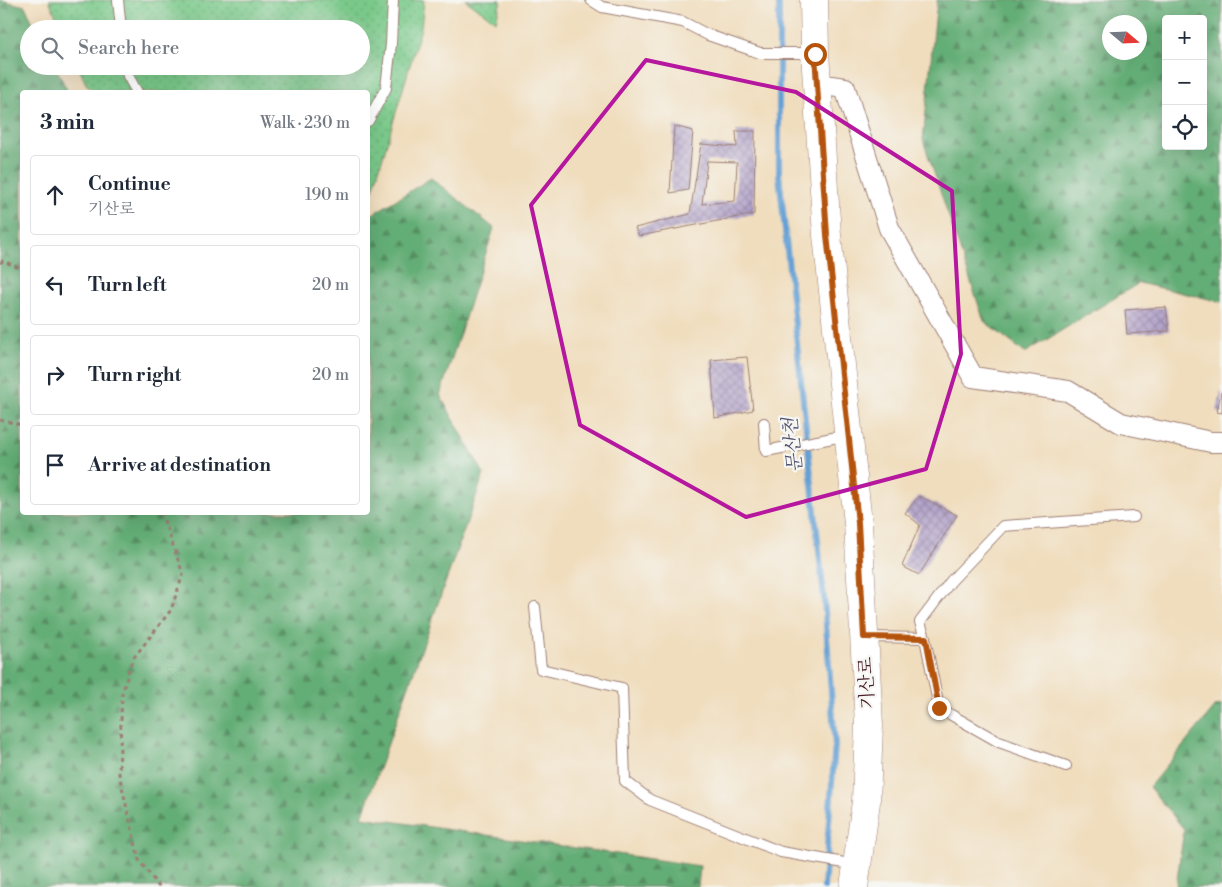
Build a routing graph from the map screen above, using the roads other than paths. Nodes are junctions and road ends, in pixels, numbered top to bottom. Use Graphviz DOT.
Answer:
graph roads {
  1 [pos="118,0"];
  2 [pos="393,0"];
  3 [pos="591,0"];
  4 [pos="814,0"];
  5 [pos="121,20"];
  6 [pos="804,53"];
  7 [pos="128,75"];
  8 [pos="817,84"];
  9 [pos="136,90"];
  10 [pos="370,117"];
  11 [pos="764,422"];
  12 [pos="849,435"];
  13 [pos="1222,442"];
  14 [pos="1134,517"];
  15 [pos="535,607"];
  16 [pos="864,637"];
  17 [pos="926,638"];
  18 [pos="1066,766"];
  19 [pos="850,872"];
  1 -- 5 [label="lane"];
  2 -- 10 [label="lane"];
  3 -- 6 [label="lane"];
  4 -- 6 [label="main road, 기산로"];
  6 -- 8 [label="main road, 기산로"];
  7 -- 9 [label="lane"];
  8 -- 12 [label="main road, 기산로"];
  8 -- 13 [label="street"];
  11 -- 12 [label="lane"];
  12 -- 16 [label="main road, 기산로"];
  14 -- 17 [label="lane"];
  15 -- 19 [label="lane"];
  16 -- 17 [label="lane"];
  16 -- 19 [label="main road, 기산로"];
  17 -- 18 [label="lane"];
}
